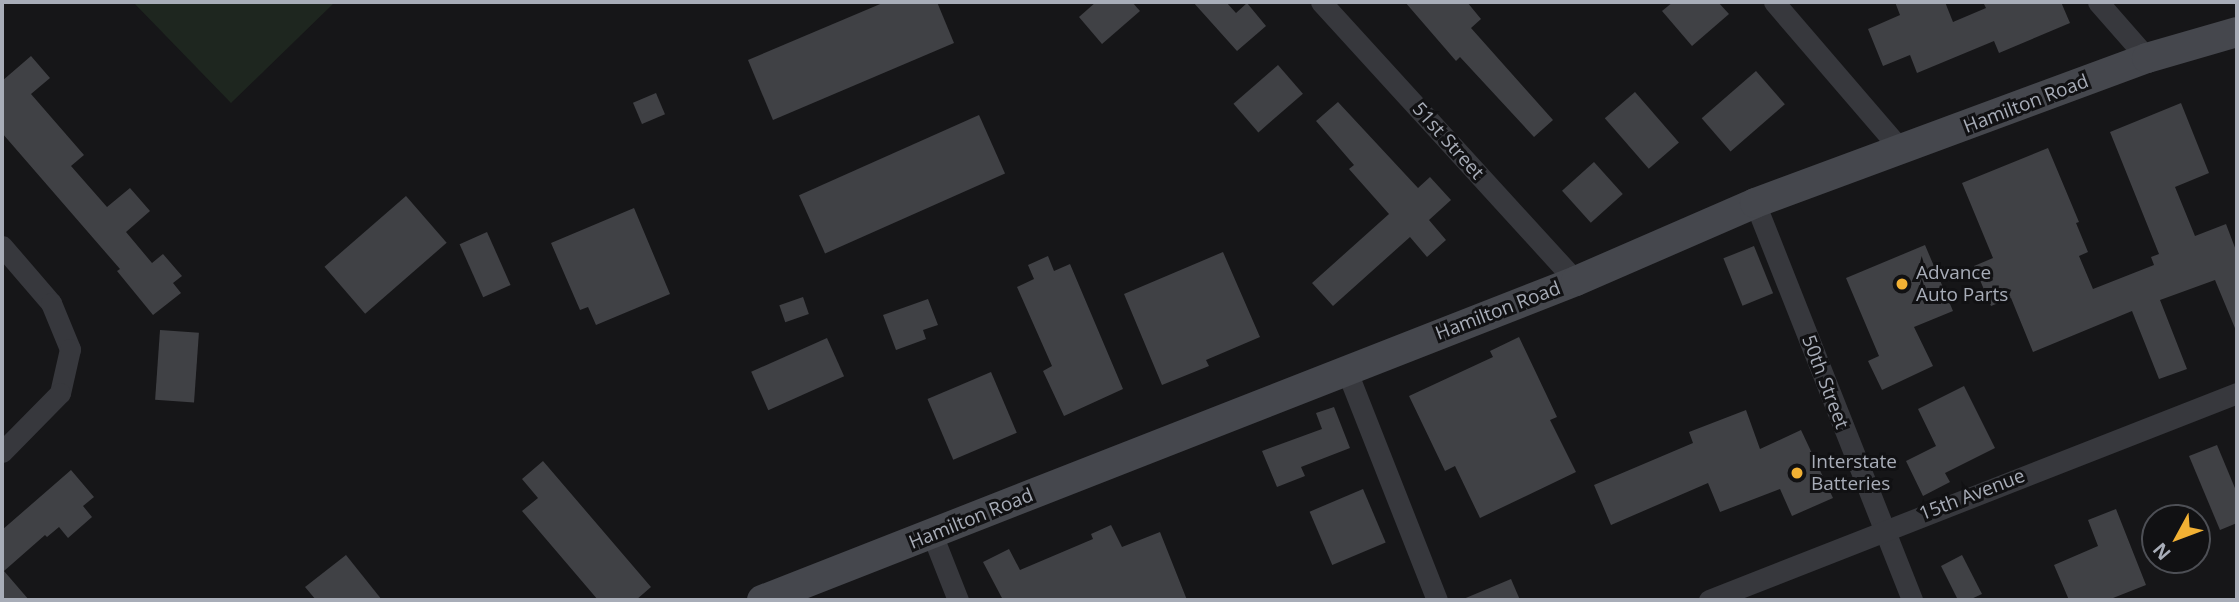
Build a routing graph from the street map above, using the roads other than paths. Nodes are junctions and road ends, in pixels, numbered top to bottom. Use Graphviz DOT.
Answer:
graph roads {
  1 [pos="1321,2"];
  2 [pos="1774,2"];
  3 [pos="2098,2"];
  4 [pos="2237,32"];
  5 [pos="2147,58"];
  6 [pos="1902,151"];
  7 [pos="1755,203"];
  8 [pos="2,246"];
  9 [pos="1576,281"];
  10 [pos="1346,369"];
  11 [pos="2237,393"];
  12 [pos="2,453"];
  13 [pos="1883,529"];
  14 [pos="932,534"];
  15 [pos="762,600"];
  16 [pos="958,600"];
  17 [pos="1437,600"];
  18 [pos="1709,600"];
  19 [pos="1912,600"];
  1 -- 9 [label="street, 51st Street"];
  2 -- 6 [label="street"];
  3 -- 5 [label="street"];
  4 -- 5 [label="street, Hamilton Road"];
  5 -- 6 [label="street, Hamilton Road"];
  6 -- 7 [label="street, Hamilton Road"];
  7 -- 9 [label="street, Hamilton Road"];
  7 -- 13 [label="street, 50th Street"];
  8 -- 12 [label="street"];
  9 -- 10 [label="street, Hamilton Road"];
  10 -- 14 [label="street, Hamilton Road"];
  10 -- 17 [label="street"];
  11 -- 13 [label="street, 15th Avenue"];
  13 -- 18 [label="street, 15th Avenue"];
  13 -- 19 [label="street, 50th Street"];
  14 -- 15 [label="street, Hamilton Road"];
  14 -- 16 [label="street"];
}
